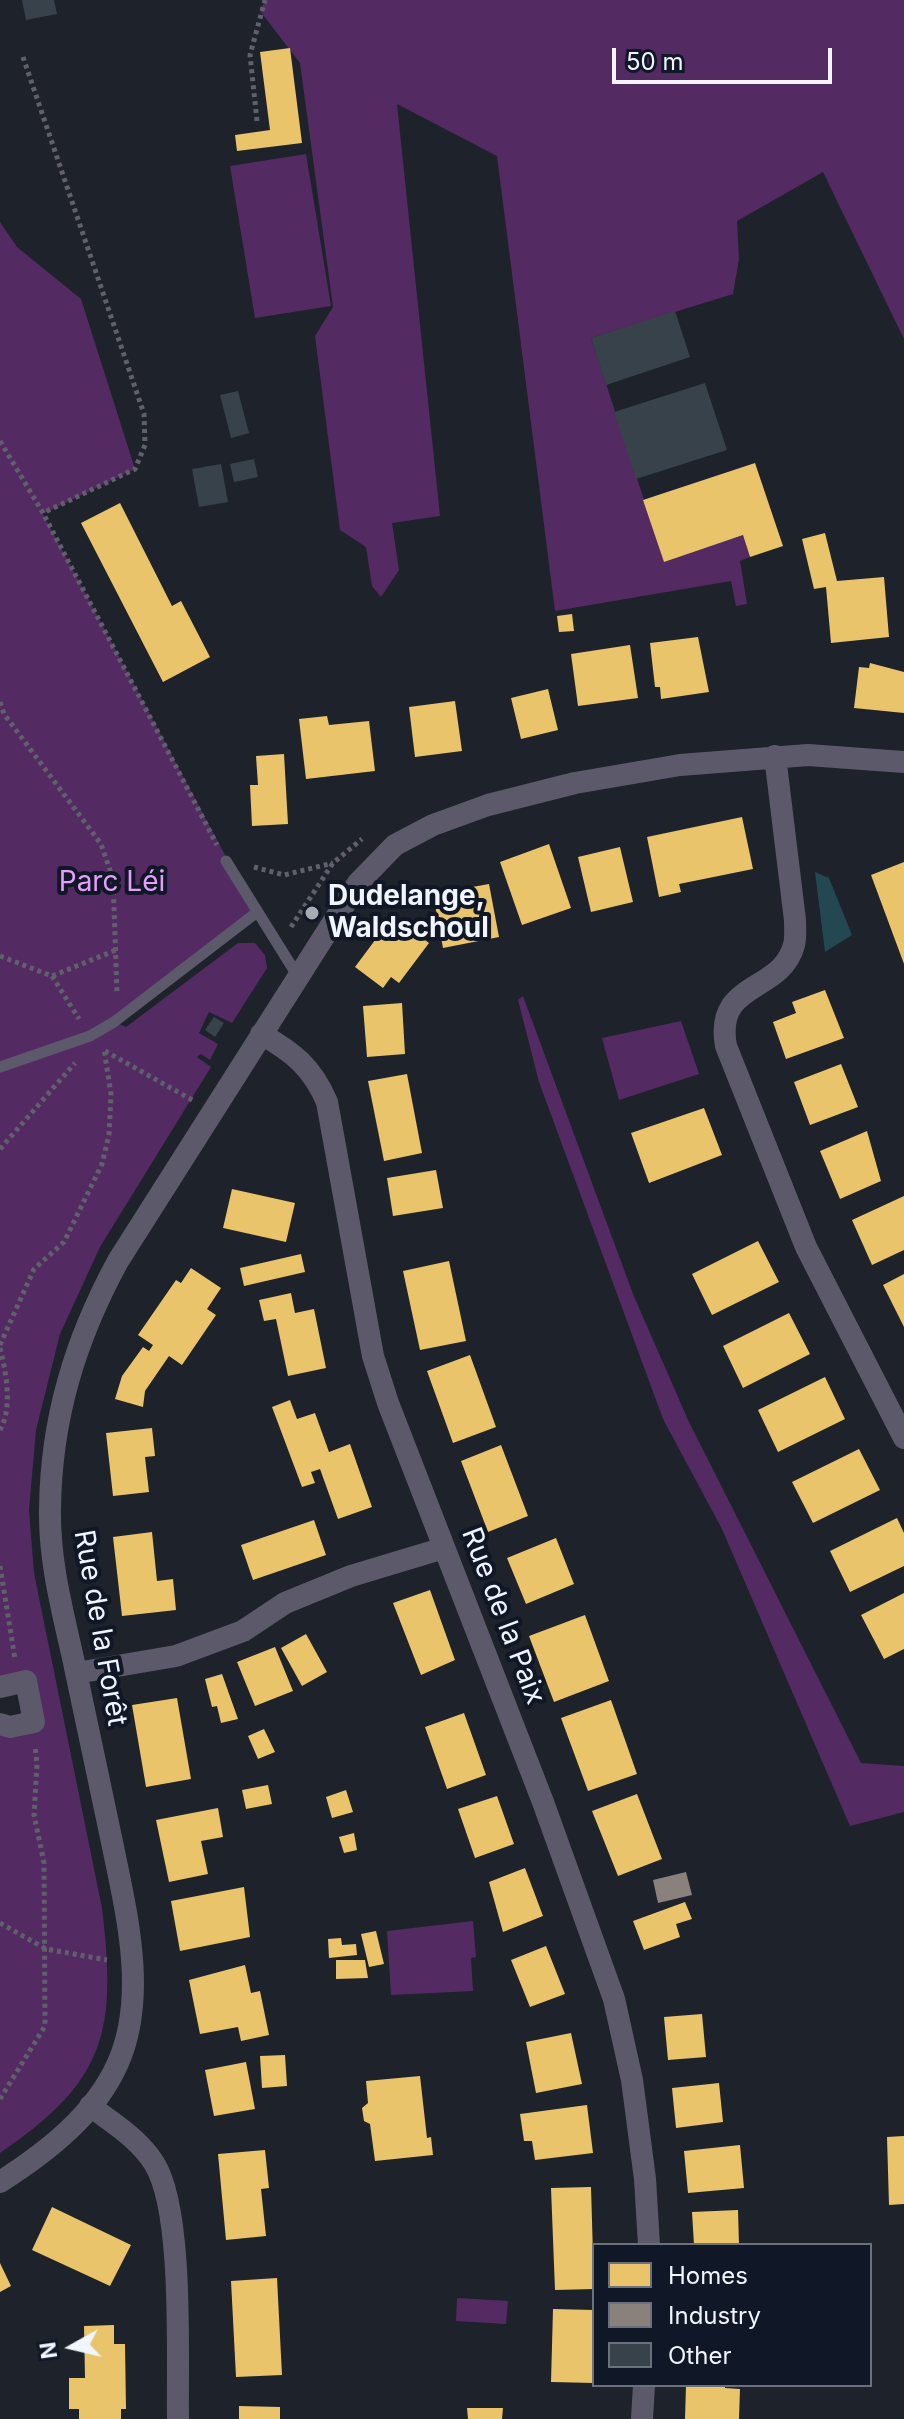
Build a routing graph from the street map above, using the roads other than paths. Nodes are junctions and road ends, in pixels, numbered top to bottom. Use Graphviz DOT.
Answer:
graph roads {
  1 [pos="775,756"];
  2 [pos="904,762"];
  3 [pos="226,861"];
  4 [pos="256,913"];
  5 [pos="297,975"];
  6 [pos="261,1034"];
  7 [pos="0,1067"];
  8 [pos="904,1438"];
  9 [pos="444,1548"];
  10 [pos="76,1673"];
  11 [pos="9,1684"];
  12 [pos="0,1724"];
  13 [pos="90,2106"];
  14 [pos="0,2182"];
  15 [pos="649,2243"];
  16 [pos="644,2387"];
  17 [pos="178,2419"];
  18 [pos="642,2419"];
  1 -- 2 [label="street, Rue de la Forêt"];
  1 -- 5 [label="street, Rue de la Forêt"];
  1 -- 8 [label="street"];
  3 -- 4 [label="lane"];
  4 -- 5 [label="lane"];
  4 -- 7 [label="lane"];
  5 -- 6 [label="street, Rue de la Forêt"];
  6 -- 9 [label="street, Rue de la Paix"];
  6 -- 10 [label="street, Rue de la Forêt"];
  9 -- 10 [label="street"];
  9 -- 15 [label="street, Rue de la Paix"];
  10 -- 13 [label="street, Rue de la Forêt"];
  11 -- 12 [label="street"];
  13 -- 14 [label="street, Rue de la Forêt"];
  13 -- 17 [label="street"];
  16 -- 18 [label="street"];
}
